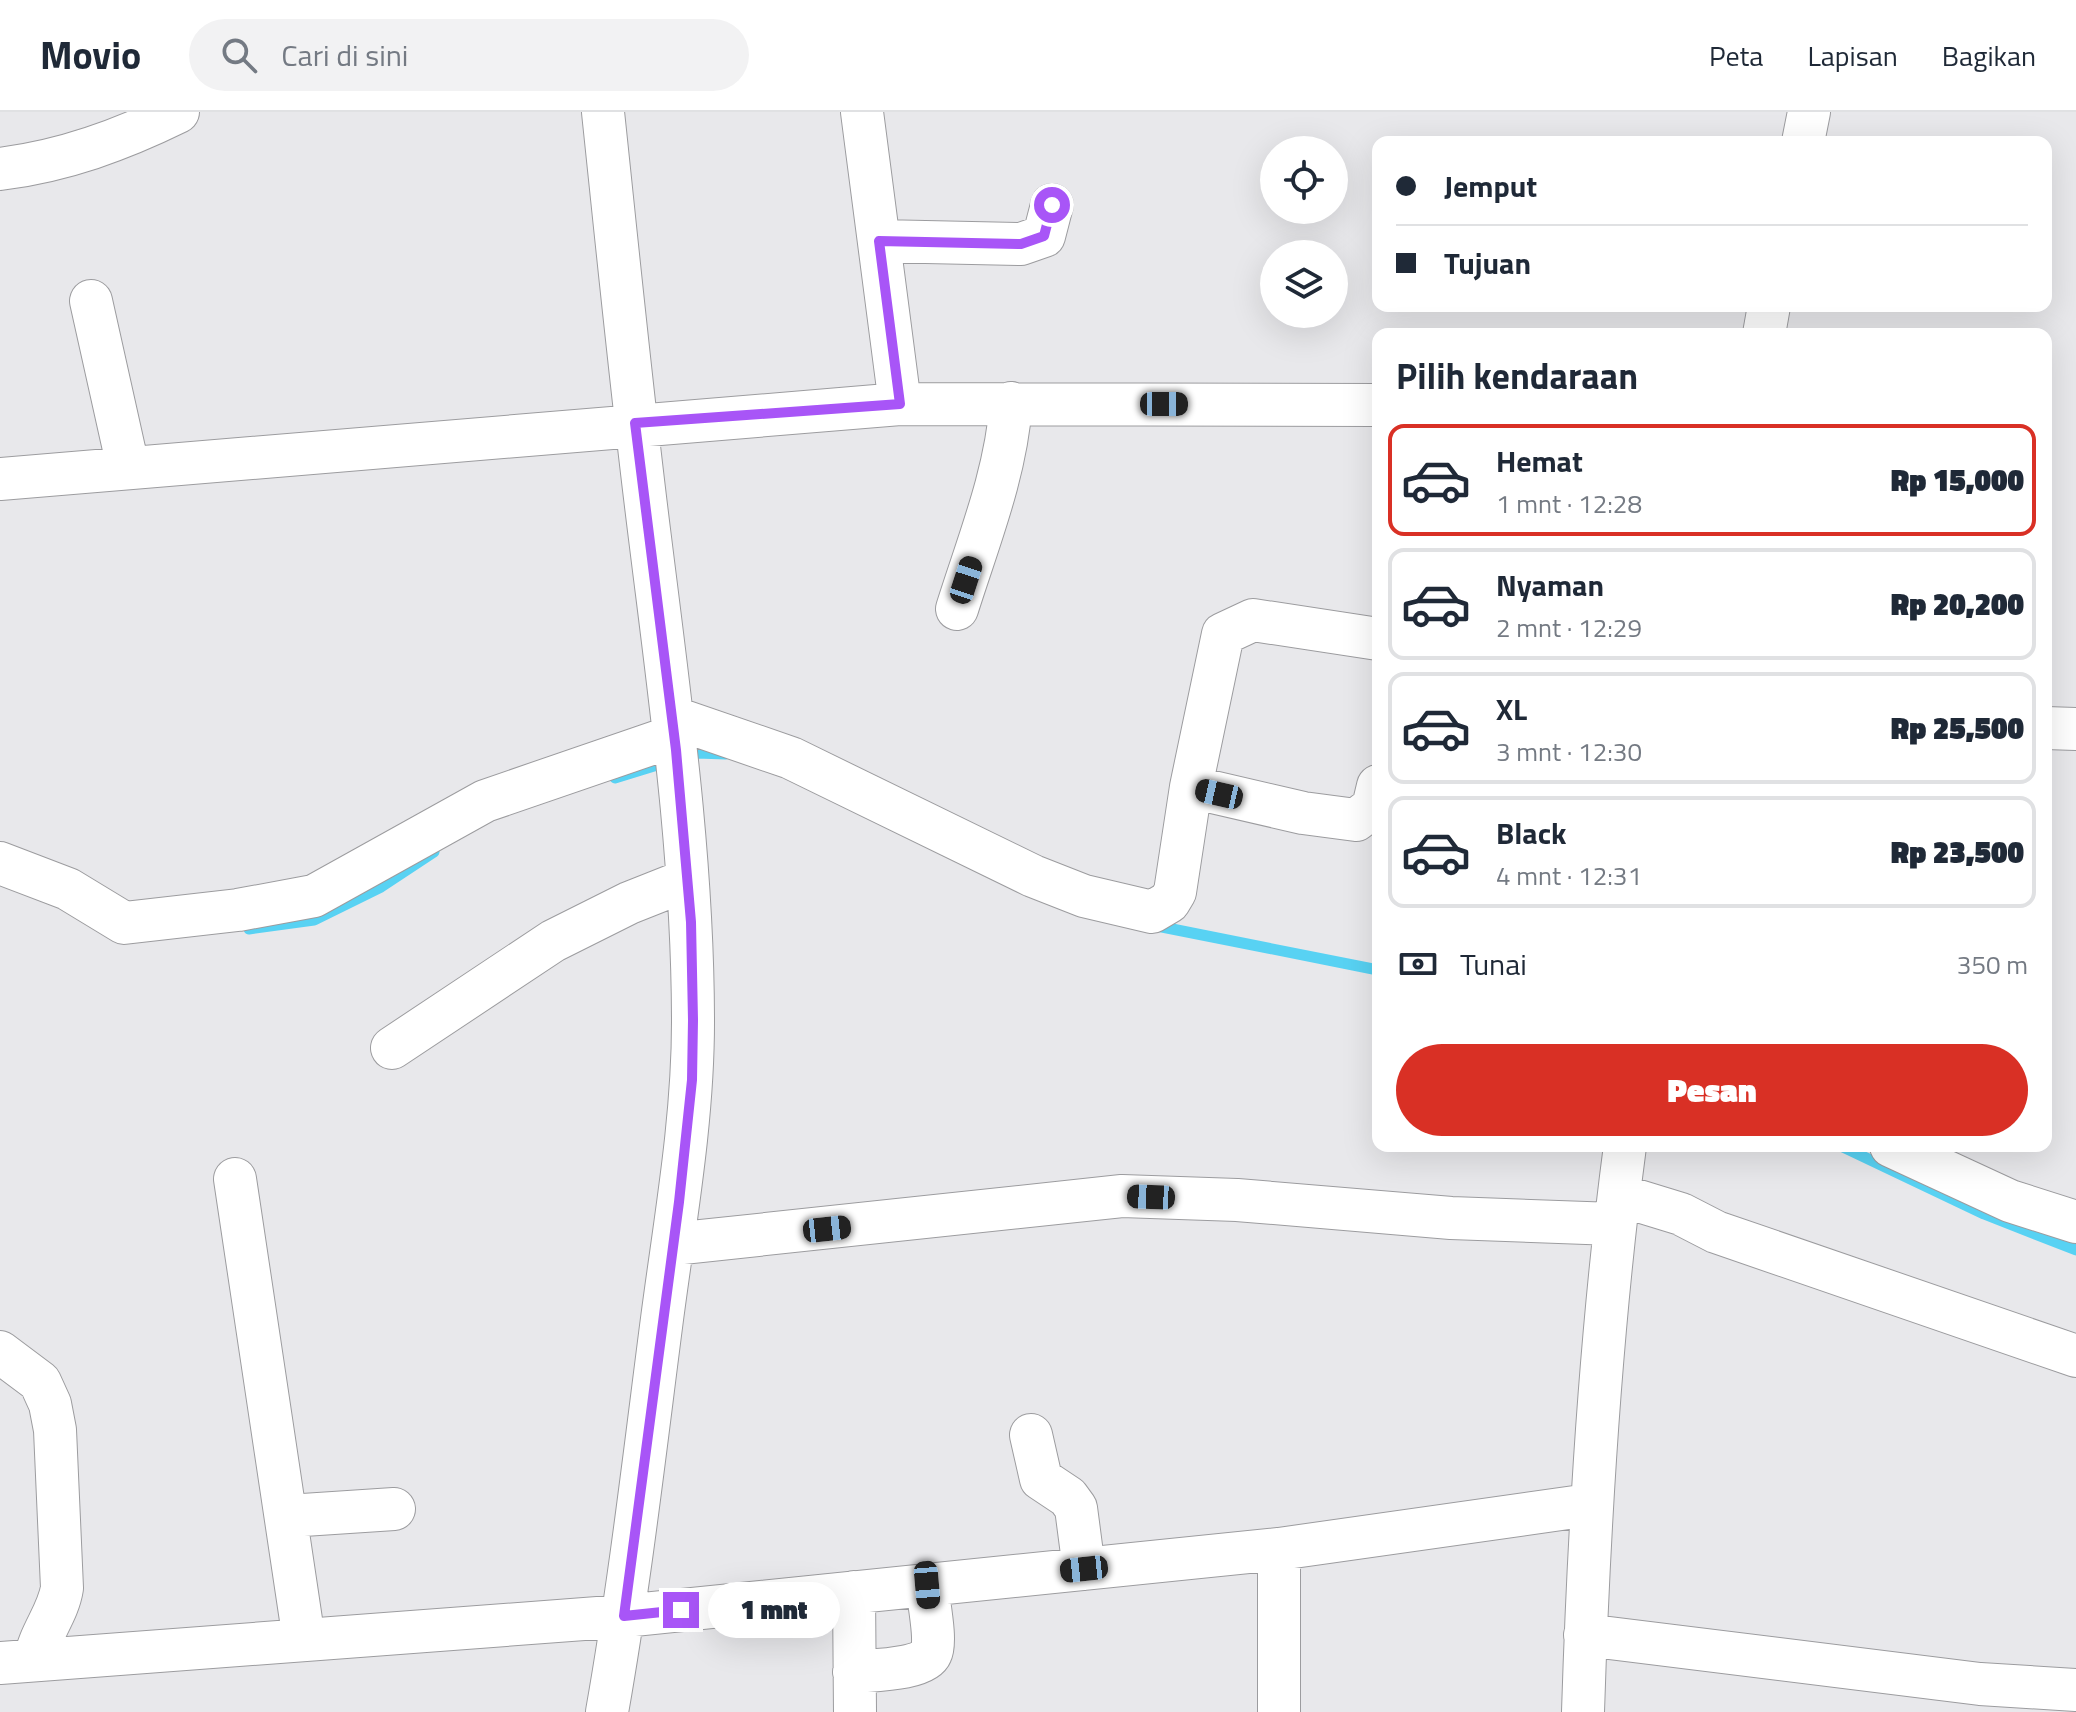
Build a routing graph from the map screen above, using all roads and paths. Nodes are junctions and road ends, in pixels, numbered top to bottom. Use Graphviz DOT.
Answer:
graph roads {
  1 [pos="178,112"];
  2 [pos="603,112"];
  3 [pos="862,112"];
  4 [pos="1809,112"];
  5 [pos="1804,136"];
  6 [pos="0,169"];
  7 [pos="1052,205"];
  8 [pos="879,241"];
  9 [pos="91,301"];
  10 [pos="1011,403"];
  11 [pos="900,404"];
  12 [pos="1372,405"];
  13 [pos="635,423"];
  14 [pos="128,467"];
  15 [pos="0,479"];
  16 [pos="957,609"];
  17 [pos="1372,638"];
  18 [pos="2052,728"];
  19 [pos="2076,729"];
  20 [pos="675,745"];
  21 [pos="1191,787"];
  22 [pos="1372,808"];
  23 [pos="0,863"];
  24 [pos="687,880"];
  25 [pos="392,1048"];
  26 [pos="1624,1152"];
  27 [pos="1904,1152"];
  28 [pos="235,1179"];
  29 [pos="1616,1209"];
  30 [pos="2076,1222"];
  31 [pos="673,1244"];
  32 [pos="0,1352"];
  33 [pos="2076,1356"];
  34 [pos="1031,1435"];
  35 [pos="1589,1505"];
  36 [pos="394,1509"];
  37 [pos="288,1516"];
  38 [pos="1279,1549"];
  39 [pos="1084,1569"];
  40 [pos="927,1585"];
  41 [pos="854,1592"];
  42 [pos="624,1616"];
  43 [pos="1585,1635"];
  44 [pos="304,1640"];
  45 [pos="17,1662"];
  46 [pos="2076,1690"];
  47 [pos="854,1692"];
  48 [pos="607,1712"];
  49 [pos="1279,1712"];
  50 [pos="1583,1712"];
  1 -- 6 [label="street"];
  2 -- 13 [label="street"];
  3 -- 8 [label="street"];
  4 -- 5 [label="street"];
  7 -- 8 [label="street"];
  8 -- 11 [label="street"];
  9 -- 14 [label="street"];
  10 -- 11 [label="street"];
  10 -- 12 [label="street"];
  10 -- 16 [label="street"];
  11 -- 13 [label="street"];
  13 -- 14 [label="street"];
  13 -- 20 [label="street"];
  14 -- 15 [label="street"];
  17 -- 21 [label="street"];
  18 -- 19 [label="street"];
  20 -- 21 [label="street"];
  20 -- 23 [label="street"];
  20 -- 24 [label="street"];
  21 -- 22 [label="street"];
  24 -- 25 [label="street"];
  24 -- 31 [label="street"];
  26 -- 29 [label="street"];
  27 -- 30 [label="street"];
  28 -- 37 [label="street"];
  29 -- 31 [label="street"];
  29 -- 33 [label="street"];
  29 -- 35 [label="street"];
  31 -- 42 [label="street"];
  32 -- 45 [label="street"];
  34 -- 39 [label="street"];
  35 -- 38 [label="street"];
  35 -- 43 [label="street"];
  36 -- 37 [label="street"];
  37 -- 44 [label="street"];
  38 -- 39 [label="street"];
  38 -- 49 [label="street"];
  39 -- 40 [label="street"];
  40 -- 41 [label="street"];
  40 -- 47 [label="street"];
  41 -- 42 [label="street"];
  41 -- 47 [label="street"];
  42 -- 44 [label="street"];
  42 -- 48 [label="street"];
  43 -- 46 [label="street"];
  43 -- 50 [label="street"];
  44 -- 45 [label="street"];
}
